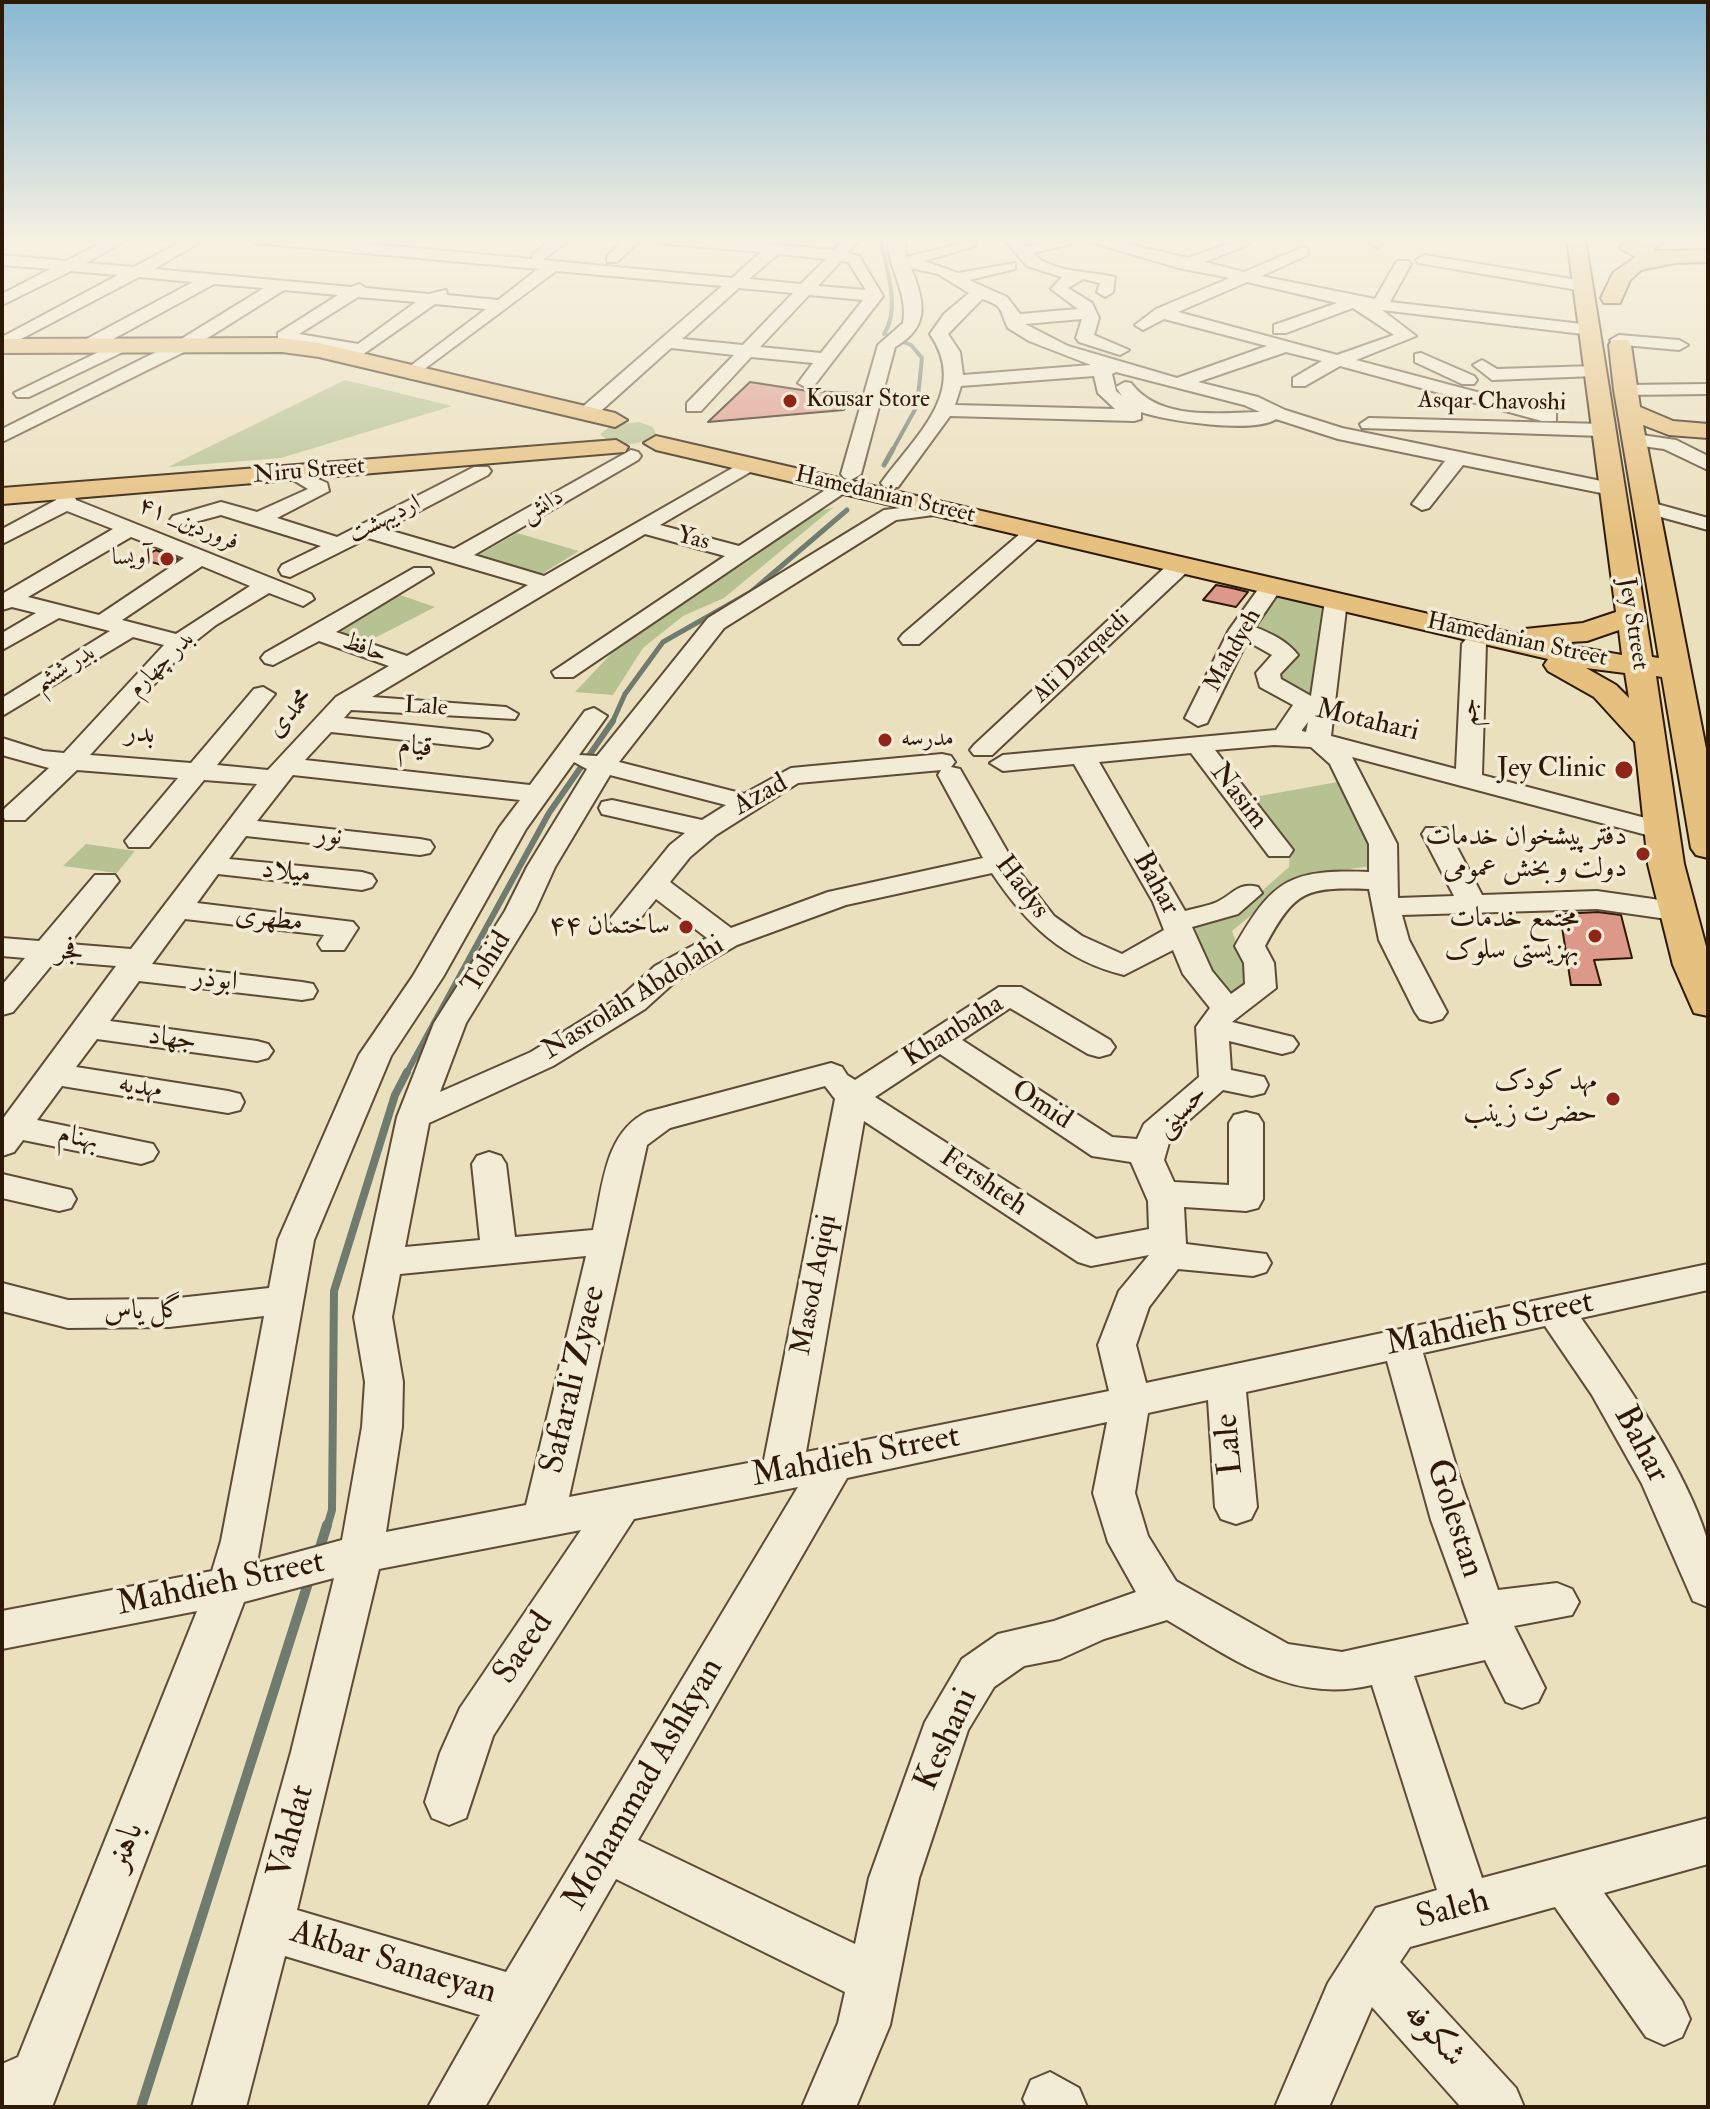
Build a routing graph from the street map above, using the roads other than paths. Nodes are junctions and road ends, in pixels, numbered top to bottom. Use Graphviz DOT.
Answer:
graph roads {
  1 [pos="105,336"];
  2 [pos="198,336"];
  3 [pos="292,336"];
  4 [pos="381,336"];
  5 [pos="459,336"];
  6 [pos="677,336"];
  7 [pos="759,336"];
  8 [pos="898,336"];
  9 [pos="918,336"];
  10 [pos="941,336"];
  11 [pos="1029,336"];
  12 [pos="1085,336"];
  13 [pos="1248,336"];
  14 [pos="1294,336"];
  15 [pos="1406,336"];
  16 [pos="1408,336"];
  17 [pos="1420,336"];
  18 [pos="1592,336"];
  19 [pos="1618,336"];
  20 [pos="843,338"];
  21 [pos="896,339"];
  22 [pos="1619,340"];
  23 [pos="670,343"];
  24 [pos="1425,343"];
  25 [pos="2,345"];
  26 [pos="184,345"];
  27 [pos="1279,345"];
  28 [pos="1679,345"];
  29 [pos="44,346"];
  30 [pos="87,346"];
  31 [pos="121,346"];
  32 [pos="745,351"];
  33 [pos="357,354"];
  34 [pos="826,359"];
  35 [pos="1336,361"];
  36 [pos="1482,365"];
  37 [pos="2,366"];
  38 [pos="1114,368"];
  39 [pos="1595,371"];
  40 [pos="411,374"];
  41 [pos="1042,376"];
  42 [pos="1188,380"];
  43 [pos="957,381"];
  44 [pos="1299,382"];
  45 [pos="807,383"];
  46 [pos="1438,387"];
  47 [pos="1708,389"];
  48 [pos="1461,393"];
  49 [pos="1628,400"];
  50 [pos="1251,401"];
  51 [pos="694,407"];
  52 [pos="942,410"];
  53 [pos="1038,412"];
  54 [pos="42,415"];
  55 [pos="1177,416"];
  56 [pos="1294,419"];
  57 [pos="1379,424"];
  58 [pos="625,427"];
  59 [pos="1602,430"];
  60 [pos="1708,433"];
  61 [pos="2,436"];
  62 [pos="1635,440"];
  63 [pos="564,446"];
  64 [pos="623,452"];
  65 [pos="1458,458"];
  66 [pos="750,464"];
  67 [pos="1708,464"];
  68 [pos="481,471"];
  69 [pos="292,473"];
  70 [pos="891,483"];
  71 [pos="844,484"];
  72 [pos="1611,489"];
  73 [pos="4,495"];
  74 [pos="66,497"];
  75 [pos="1422,504"];
  76 [pos="1646,507"];
  77 [pos="942,509"];
  78 [pos="891,514"];
  79 [pos="180,520"];
  80 [pos="1708,524"];
  81 [pos="642,527"];
  82 [pos="129,529"];
  83 [pos="365,530"];
  84 [pos="261,531"];
  85 [pos="1035,531"];
  86 [pos="2,538"];
  87 [pos="338,544"];
  88 [pos="1142,550"];
  89 [pos="744,554"];
  90 [pos="200,557"];
  91 [pos="456,557"];
  92 [pos="1181,565"];
  93 [pos="1216,568"];
  94 [pos="290,570"];
  95 [pos="422,573"];
  96 [pos="544,583"];
  97 [pos="267,585"];
  98 [pos="1272,586"];
  99 [pos="303,599"];
  100 [pos="5,601"];
  101 [pos="1336,601"];
  102 [pos="52,613"];
  103 [pos="1631,616"];
  104 [pos="1407,617"];
  105 [pos="101,624"];
  106 [pos="129,630"];
  107 [pos="1241,630"];
  108 [pos="317,633"];
  109 [pos="1535,635"];
  110 [pos="911,639"];
  111 [pos="180,642"];
  112 [pos="2,643"];
  113 [pos="1474,644"];
  114 [pos="273,658"];
  115 [pos="1639,664"];
  116 [pos="410,665"];
  117 [pos="1677,670"];
  118 [pos="564,672"];
  119 [pos="263,694"];
  120 [pos="345,702"];
  121 [pos="503,703"];
  122 [pos="2,709"];
  123 [pos="594,716"];
  124 [pos="1695,719"];
  125 [pos="326,724"];
  126 [pos="1191,734"];
  127 [pos="1289,738"];
  128 [pos="479,740"];
  129 [pos="1318,740"];
  130 [pos="1651,740"];
  131 [pos="2,746"];
  132 [pos="993,757"];
  133 [pos="1083,757"];
  134 [pos="583,760"];
  135 [pos="71,761"];
  136 [pos="947,768"];
  137 [pos="198,772"];
  138 [pos="281,772"];
  139 [pos="791,776"];
  140 [pos="1469,780"];
  141 [pos="691,788"];
  142 [pos="537,794"];
  143 [pos="745,802"];
  144 [pos="612,808"];
  145 [pos="15,814"];
  146 [pos="238,827"];
  147 [pos="706,829"];
  148 [pos="1662,831"];
  149 [pos="1436,834"];
  150 [pos="139,841"];
  151 [pos="420,847"];
  152 [pos="1708,848"];
  153 [pos="1279,850"];
  154 [pos="1000,863"];
  155 [pos="209,865"];
  156 [pos="105,881"];
  157 [pos="362,881"];
  158 [pos="653,883"];
  159 [pos="1248,893"];
  160 [pos="1385,894"];
  161 [pos="1472,904"];
  162 [pos="176,909"];
  163 [pos="1679,912"];
  164 [pos="624,920"];
  165 [pos="1179,927"];
  166 [pos="727,939"];
  167 [pos="333,944"];
  168 [pos="2,947"];
  169 [pos="48,952"];
  170 [pos="133,965"];
  171 [pos="302,991"];
  172 [pos="1708,1004"];
  173 [pos="2,1005"];
  174 [pos="1431,1012"];
  175 [pos="1220,1018"];
  176 [pos="87,1028"];
  177 [pos="940,1040"];
  178 [pos="1282,1044"];
  179 [pos="1099,1047"];
  180 [pos="257,1051"];
  181 [pos="53,1074"];
  182 [pos="833,1077"];
  183 [pos="1215,1078"];
  184 [pos="1252,1085"];
  185 [pos="228,1102"];
  186 [pos="414,1117"];
  187 [pos="1246,1123"];
  188 [pos="8,1136"];
  189 [pos="141,1152"];
  190 [pos="1150,1152"];
  191 [pos="489,1164"];
  192 [pos="2,1186"];
  193 [pos="1162,1193"];
  194 [pos="59,1199"];
  195 [pos="608,1241"];
  196 [pos="1168,1247"];
  197 [pos="499,1251"];
  198 [pos="384,1262"];
  199 [pos="1253,1263"];
  200 [pos="1708,1277"];
  201 [pos="2,1297"];
  202 [pos="285,1300"];
  203 [pos="1555,1311"];
  204 [pos="1402,1344"];
  205 [pos="1226,1381"];
  206 [pos="1131,1400"];
  207 [pos="834,1463"];
  208 [pos="782,1473"];
  209 [pos="621,1504"];
  210 [pos="1236,1507"];
  211 [pos="543,1520"];
  212 [pos="349,1557"];
  213 [pos="249,1582"];
  214 [pos="1708,1588"];
  215 [pos="1161,1594"];
  216 [pos="1557,1602"];
  217 [pos="1489,1625"];
  218 [pos="2,1630"];
  219 [pos="1388,1664"];
  220 [pos="1522,1688"];
  221 [pos="449,1802"];
  222 [pos="1708,1841"];
  223 [pos="607,1850"];
  224 [pos="1566,1881"];
  225 [pos="1467,1907"];
  226 [pos="268,1926"];
  227 [pos="1369,1965"];
  228 [pos="873,1979"];
  229 [pos="518,2001"];
  230 [pos="1664,2019"];
  231 [pos="21,2092"];
  232 [pos="219,2107"];
  233 [pos="455,2107"];
  234 [pos="829,2107"];
  235 [pos="1302,2107"];
  236 [pos="1497,2107"];
  1 -- 30 [label="street"];
  2 -- 26 [label="street"];
  3 -- 33 [label="street"];
  4 -- 33 [label="street"];
  5 -- 40 [label="street"];
  6 -- 23 [label="street"];
  7 -- 32 [label="street"];
  8 -- 21 [label="street"];
  9 -- 21 [label="street"];
  10 -- 43 [label="street"];
  11 -- 38 [label="street"];
  12 -- 42 [label="street, Asqar Chavoshi"];
  13 -- 27 [label="street"];
  14 -- 27 [label="street"];
  15 -- 35 [label="street"];
  16 -- 24 [label="street"];
  17 -- 24 [label="street"];
  18 -- 39 [label="main road, Jey Street"];
  19 -- 22 [label="main road, Jey Street"];
  20 -- 21 [label="street"];
  20 -- 34 [label="street"];
  21 -- 71 [label="street"];
  22 -- 28 [label="street"];
  22 -- 49 [label="main road, Jey Street"];
  23 -- 32 [label="street"];
  23 -- 58 [label="street"];
  24 -- 48 [label="street"];
  25 -- 29 [label="main road, Hamedanian Street"];
  26 -- 31 [label="main road, Hamedanian Street"];
  26 -- 33 [label="main road, Hamedanian Street"];
  26 -- 54 [label="street"];
  26 -- 58 [label="main road, Hamedanian Street"];
  27 -- 35 [label="street"];
  27 -- 42 [label="street"];
  29 -- 30 [label="main road, Hamedanian Street"];
  29 -- 37 [label="street"];
  30 -- 31 [label="main road, Hamedanian Street"];
  31 -- 54 [label="street"];
  32 -- 34 [label="street"];
  32 -- 51 [label="street"];
  33 -- 40 [label="main road, Hamedanian Street"];
  34 -- 45 [label="street"];
  35 -- 44 [label="street"];
  35 -- 46 [label="street"];
  36 -- 39 [label="street"];
  38 -- 41 [label="street"];
  38 -- 42 [label="street"];
  38 -- 53 [label="street"];
  38 -- 55 [label="street"];
  39 -- 59 [label="main road, Jey Street"];
  40 -- 58 [label="main road, Hamedanian Street"];
  41 -- 43 [label="street"];
  41 -- 53 [label="street"];
  42 -- 50 [label="street"];
  42 -- 57 [label="street, Asqar Chavoshi"];
  43 -- 52 [label="street"];
  46 -- 48 [label="street"];
  46 -- 57 [label="street"];
  47 -- 49 [label="street"];
  48 -- 59 [label="street"];
  49 -- 60 [label="main road"];
  49 -- 62 [label="main road, Jey Street"];
  50 -- 55 [label="street"];
  50 -- 56 [label="street"];
  52 -- 53 [label="street"];
  52 -- 70 [label="street"];
  54 -- 61 [label="street"];
  55 -- 56 [label="street"];
  56 -- 65 [label="street"];
  57 -- 59 [label="street, Asqar Chavoshi"];
  58 -- 63 [label="main road, Niru Street"];
  58 -- 64 [label="main road, Niru Street"];
  58 -- 64 [label="main road"];
  58 -- 66 [label="main road, Hamedanian Street"];
  58 -- 71 [label="main road, Hamedanian Street"];
  59 -- 72 [label="main road, Jey Street"];
  60 -- 62 [label="main road"];
  62 -- 67 [label="street"];
  62 -- 76 [label="main road, Jey Street"];
  63 -- 64 [label="main road, Niru Street"];
  63 -- 69 [label="main road, Niru Street"];
  63 -- 73 [label="main road, Niru Street"];
  64 -- 91 [label="street, دانش"];
  65 -- 72 [label="street"];
  65 -- 75 [label="street"];
  66 -- 71 [label="main road, Hamedanian Street"];
  66 -- 81 [label="street, محمدی"];
  68 -- 83 [label="street, اردیبهشت"];
  69 -- 74 [label="main road, Niru Street"];
  69 -- 84 [label="street"];
  70 -- 71 [label="main road, Hamedanian Street"];
  70 -- 88 [label="main road, Hamedanian Street"];
  71 -- 77 [label="main road, Hamedanian Street"];
  71 -- 78 [label="street"];
  71 -- 89 [label="street"];
  72 -- 103 [label="main road, Jey Street"];
  73 -- 74 [label="main road, Niru Street"];
  74 -- 82 [label="street, ۴۱ _فروردین"];
  74 -- 86 [label="street"];
  76 -- 80 [label="street"];
  76 -- 117 [label="main road, Jey Street"];
  77 -- 78 [label="street, Tohid"];
  77 -- 85 [label="main road, Hamedanian Street"];
  78 -- 134 [label="street, Tohid"];
  79 -- 84 [label="street"];
  81 -- 89 [label="street, Yas"];
  81 -- 96 [label="street, محمدی"];
  82 -- 90 [label="street, ۴۱ _فروردین"];
  82 -- 100 [label="street"];
  83 -- 87 [label="street, اردیبهشت"];
  83 -- 91 [label="street"];
  84 -- 87 [label="street"];
  85 -- 88 [label="main road, Hamedanian Street"];
  85 -- 110 [label="street"];
  87 -- 94 [label="street, اردیبهشت"];
  88 -- 92 [label="main road, Hamedanian Street"];
  88 -- 93 [label="main road, Hamedanian Street"];
  89 -- 118 [label="street"];
  90 -- 97 [label="street, ۴۱ _فروردین"];
  90 -- 105 [label="street"];
  91 -- 96 [label="street"];
  92 -- 93 [label="main road, Hamedanian Street"];
  92 -- 132 [label="street, Ali Darqaedi"];
  93 -- 98 [label="main road, Hamedanian Street"];
  93 -- 109 [label="main road, Hamedanian Street"];
  95 -- 108 [label="street"];
  96 -- 116 [label="street, محمدی"];
  97 -- 99 [label="street, ۴۱ _فروردین"];
  97 -- 111 [label="street, بدر چهارم"];
  98 -- 101 [label="main road, Hamedanian Street"];
  98 -- 107 [label="street, Mahdyeh"];
  100 -- 102 [label="street"];
  101 -- 104 [label="main road, Hamedanian Street"];
  101 -- 129 [label="street"];
  102 -- 105 [label="street"];
  102 -- 112 [label="street"];
  103 -- 109 [label="main road"];
  103 -- 115 [label="main road, Jey Street"];
  104 -- 113 [label="main road"];
  104 -- 115 [label="main road, Hamedanian Street"];
  105 -- 106 [label="street"];
  106 -- 111 [label="street"];
  106 -- 122 [label="street, بدر ششم"];
  107 -- 126 [label="street, Mahdyeh"];
  107 -- 127 [label="street"];
  108 -- 114 [label="street"];
  108 -- 116 [label="street, حافظ"];
  109 -- 115 [label="main road, Hamedanian Street"];
  111 -- 135 [label="street, بدر چهارم"];
  113 -- 130 [label="main road"];
  113 -- 140 [label="street, جم"];
  115 -- 117 [label="main road"];
  115 -- 130 [label="main road, Jey Street"];
  116 -- 120 [label="street, محمدی"];
  117 -- 124 [label="main road, Jey Street"];
  119 -- 137 [label="street"];
  120 -- 121 [label="street, Lale"];
  120 -- 125 [label="street, محمدی"];
  123 -- 134 [label="street"];
  124 -- 152 [label="main road, Jey Street"];
  125 -- 128 [label="street"];
  125 -- 138 [label="street, محمدی"];
  126 -- 127 [label="street, Motahari"];
  126 -- 133 [label="street, Motahari"];
  126 -- 153 [label="street, Nasim"];
  127 -- 129 [label="street, Motahari"];
  129 -- 140 [label="street, Motahari"];
  129 -- 160 [label="street"];
  130 -- 148 [label="main road, Jey Street"];
  131 -- 135 [label="street, بدر"];
  132 -- 133 [label="street, Motahari"];
  132 -- 136 [label="street, Azad"];
  133 -- 165 [label="street, Bahar"];
  134 -- 141 [label="street"];
  134 -- 142 [label="street, باهنر"];
  134 -- 186 [label="street, Tohid"];
  135 -- 137 [label="street, بدر"];
  135 -- 145 [label="street, بدر چهارم"];
  136 -- 139 [label="street, Azad"];
  136 -- 154 [label="street, Hadys"];
  137 -- 138 [label="street, بدر"];
  137 -- 150 [label="street"];
  138 -- 142 [label="street, قیام"];
  138 -- 146 [label="street, محمدی"];
  139 -- 141 [label="street"];
  139 -- 143 [label="street, Azad"];
  140 -- 148 [label="street, Motahari"];
  141 -- 143 [label="street"];
  142 -- 202 [label="street, باهنر"];
  143 -- 147 [label="street, Azad"];
  144 -- 147 [label="street"];
  146 -- 151 [label="street, نور"];
  146 -- 155 [label="street, محمدی"];
  147 -- 158 [label="street, Azad"];
  148 -- 163 [label="main road, Jey Street"];
  149 -- 161 [label="street"];
  154 -- 165 [label="street, Hadys"];
  154 -- 166 [label="street, Nasrolah Abdolahi"];
  155 -- 157 [label="street, میلاد"];
  155 -- 162 [label="street, محمدی"];
  156 -- 169 [label="street"];
  158 -- 164 [label="street, Azad"];
  158 -- 166 [label="street"];
  159 -- 165 [label="street"];
  160 -- 161 [label="street"];
  160 -- 174 [label="street"];
  160 -- 175 [label="street"];
  161 -- 163 [label="street"];
  162 -- 167 [label="street, مطهری"];
  162 -- 170 [label="street, محمدی"];
  163 -- 172 [label="main road, Jey Street"];
  165 -- 175 [label="street, Bahar"];
  166 -- 186 [label="street, Nasrolah Abdolahi"];
  168 -- 169 [label="street, فجر"];
  169 -- 170 [label="street, فجر"];
  169 -- 173 [label="street"];
  170 -- 171 [label="street, ابوذر"];
  170 -- 176 [label="street, محمدی"];
  175 -- 178 [label="street"];
  175 -- 183 [label="street, حسینی"];
  176 -- 180 [label="street, جهاد"];
  176 -- 181 [label="street, محمدی"];
  177 -- 179 [label="street, Khanbaha"];
  177 -- 182 [label="street, Khanbaha"];
  177 -- 190 [label="street, Omid"];
  181 -- 185 [label="street, مهدیه"];
  181 -- 188 [label="street, محمدی"];
  182 -- 195 [label="street, Safarali Zyaee"];
  182 -- 196 [label="street, Fershteh"];
  182 -- 208 [label="street, Masod Aqiqi"];
  183 -- 184 [label="street"];
  183 -- 190 [label="street, حسینی"];
  186 -- 198 [label="street, Tohid"];
  187 -- 193 [label="street"];
  188 -- 189 [label="street, بهنام"];
  190 -- 193 [label="street, حسینی"];
  191 -- 197 [label="street"];
  192 -- 194 [label="street"];
  193 -- 196 [label="street, حسینی"];
  195 -- 197 [label="street, Safarali Zyaee"];
  195 -- 211 [label="street, Safarali Zyaee"];
  196 -- 199 [label="street, Fershteh"];
  196 -- 206 [label="street"];
  197 -- 198 [label="street, Safarali Zyaee"];
  198 -- 212 [label="street, Tohid"];
  200 -- 203 [label="street, Mahdieh Street"];
  201 -- 202 [label="street, گل یاس"];
  202 -- 213 [label="street, باهنر"];
  203 -- 204 [label="street, Mahdieh Street"];
  203 -- 214 [label="street, Bahar"];
  204 -- 205 [label="street, Mahdieh Street"];
  204 -- 217 [label="street, Golestan"];
  205 -- 206 [label="street, Mahdieh Street"];
  205 -- 210 [label="street, Lale"];
  206 -- 207 [label="street, Mahdieh Street"];
  206 -- 215 [label="street"];
  207 -- 208 [label="street, Mahdieh Street"];
  207 -- 223 [label="street, Mohammad Ashkyan"];
  208 -- 209 [label="street, Mahdieh Street"];
  209 -- 211 [label="street, Mahdieh Street"];
  209 -- 221 [label="street, Saeed"];
  211 -- 212 [label="street, Mahdieh Street"];
  212 -- 213 [label="street, Mahdieh Street"];
  212 -- 226 [label="street, Vahdat"];
  213 -- 218 [label="street, Mahdieh Street"];
  213 -- 231 [label="street, باهنر"];
  215 -- 219 [label="street"];
  215 -- 228 [label="street, Keshani"];
  216 -- 217 [label="street"];
  217 -- 219 [label="street"];
  217 -- 220 [label="street, Golestan"];
  219 -- 225 [label="street"];
  222 -- 224 [label="street, Saleh"];
  223 -- 228 [label="street"];
  223 -- 229 [label="street, Mohammad Ashkyan"];
  224 -- 225 [label="street, Saleh"];
  224 -- 230 [label="street"];
  225 -- 227 [label="street, Saleh"];
  226 -- 229 [label="street, Akbar Sanaeyan"];
  226 -- 232 [label="street, Vahdat"];
  227 -- 235 [label="street, Saleh"];
  227 -- 236 [label="street, شکوفه"];
  228 -- 234 [label="street, Keshani"];
  229 -- 233 [label="street, Mohammad Ashkyan"];
}
